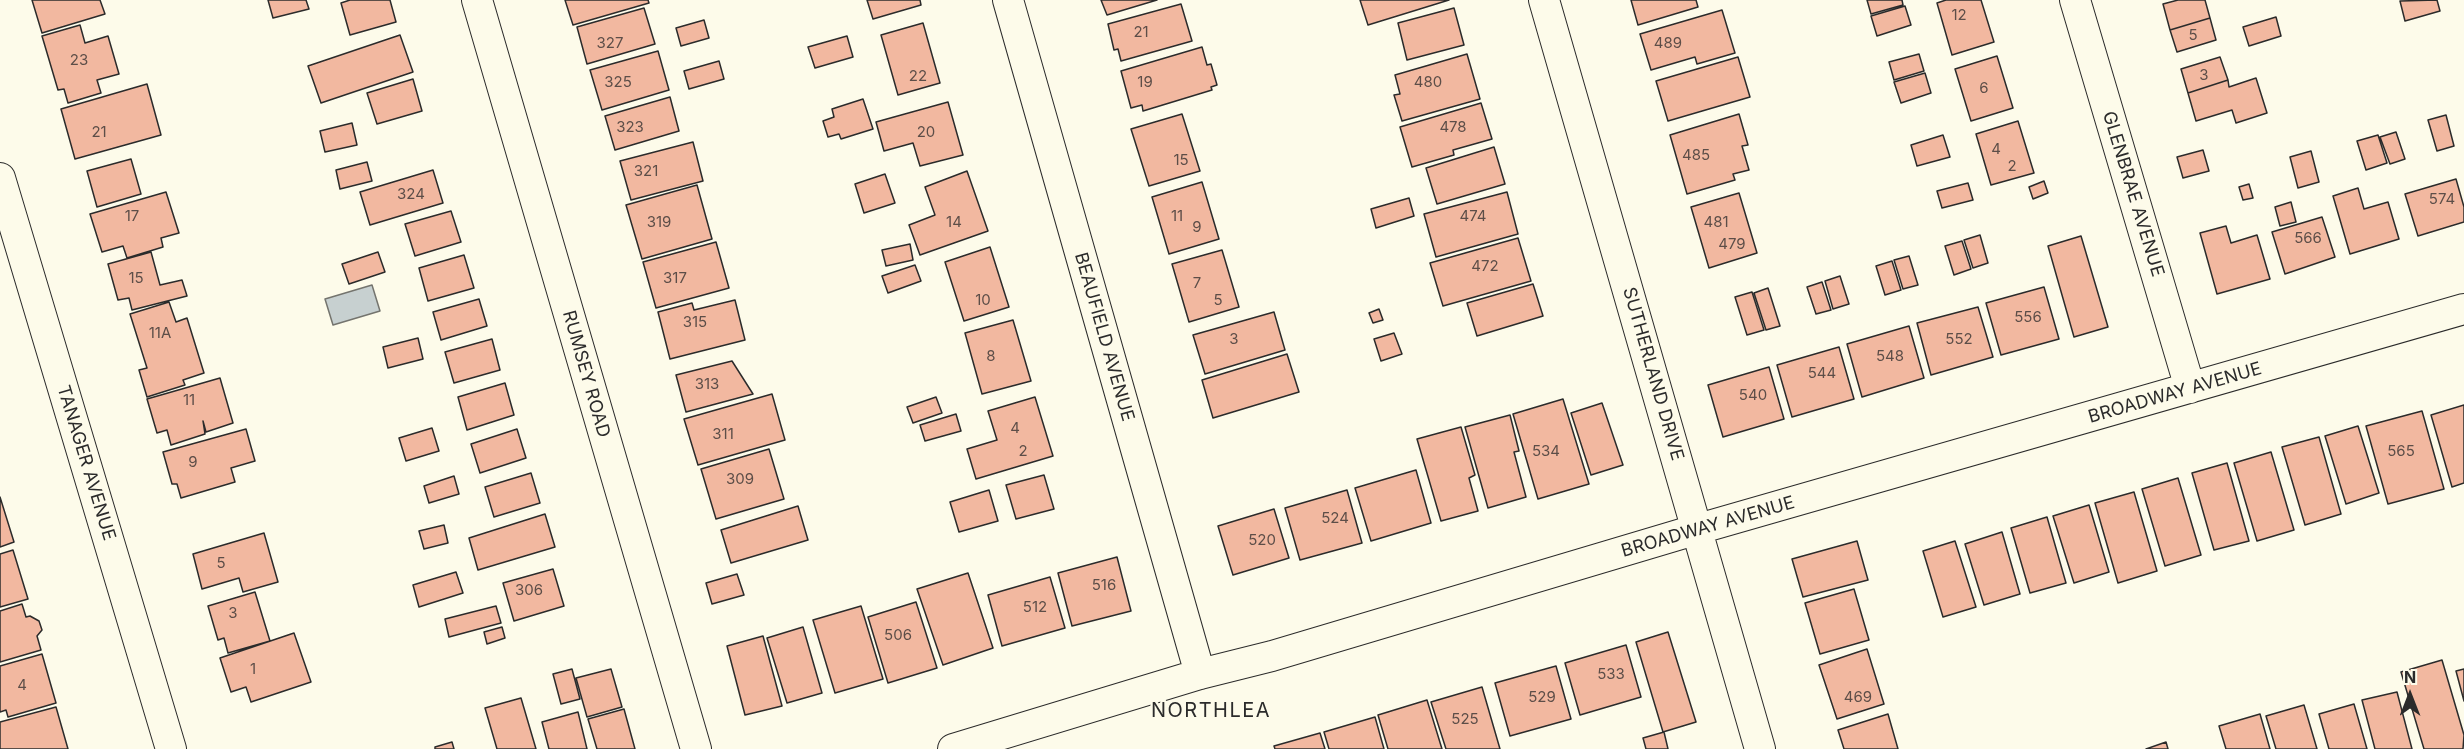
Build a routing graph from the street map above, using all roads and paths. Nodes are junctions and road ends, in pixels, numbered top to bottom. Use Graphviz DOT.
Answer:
graph roads {
  1 [pos="477,0"];
  2 [pos="1008,0"];
  3 [pos="1544,0"];
  4 [pos="2075,0"];
  5 [pos="0,178"];
  6 [pos="2464,309"];
  7 [pos="2190,388"];
  8 [pos="1698,529"];
  9 [pos="1200,674"];
  10 [pos="171,749"];
  11 [pos="696,749"];
  12 [pos="953,749"];
  13 [pos="1760,749"];
  1 -- 11 [label="street, RUMSEY ROAD"];
  2 -- 9 [label="street, BEAUFIELD AVENUE"];
  3 -- 8 [label="street, SUTHERLAND DRIVE"];
  4 -- 7 [label="street, GLENBRAE AVENUE"];
  5 -- 10 [label="street, TANAGER AVENUE"];
  6 -- 7 [label="street, BROADWAY AVENUE"];
  7 -- 8 [label="street, BROADWAY AVENUE"];
  8 -- 9 [label="street, BROADWAY AVENUE"];
  8 -- 13 [label="street, SUTHERLAND DRIVE"];
  9 -- 12 [label="street, BROADWAY AVENUE"];
}
